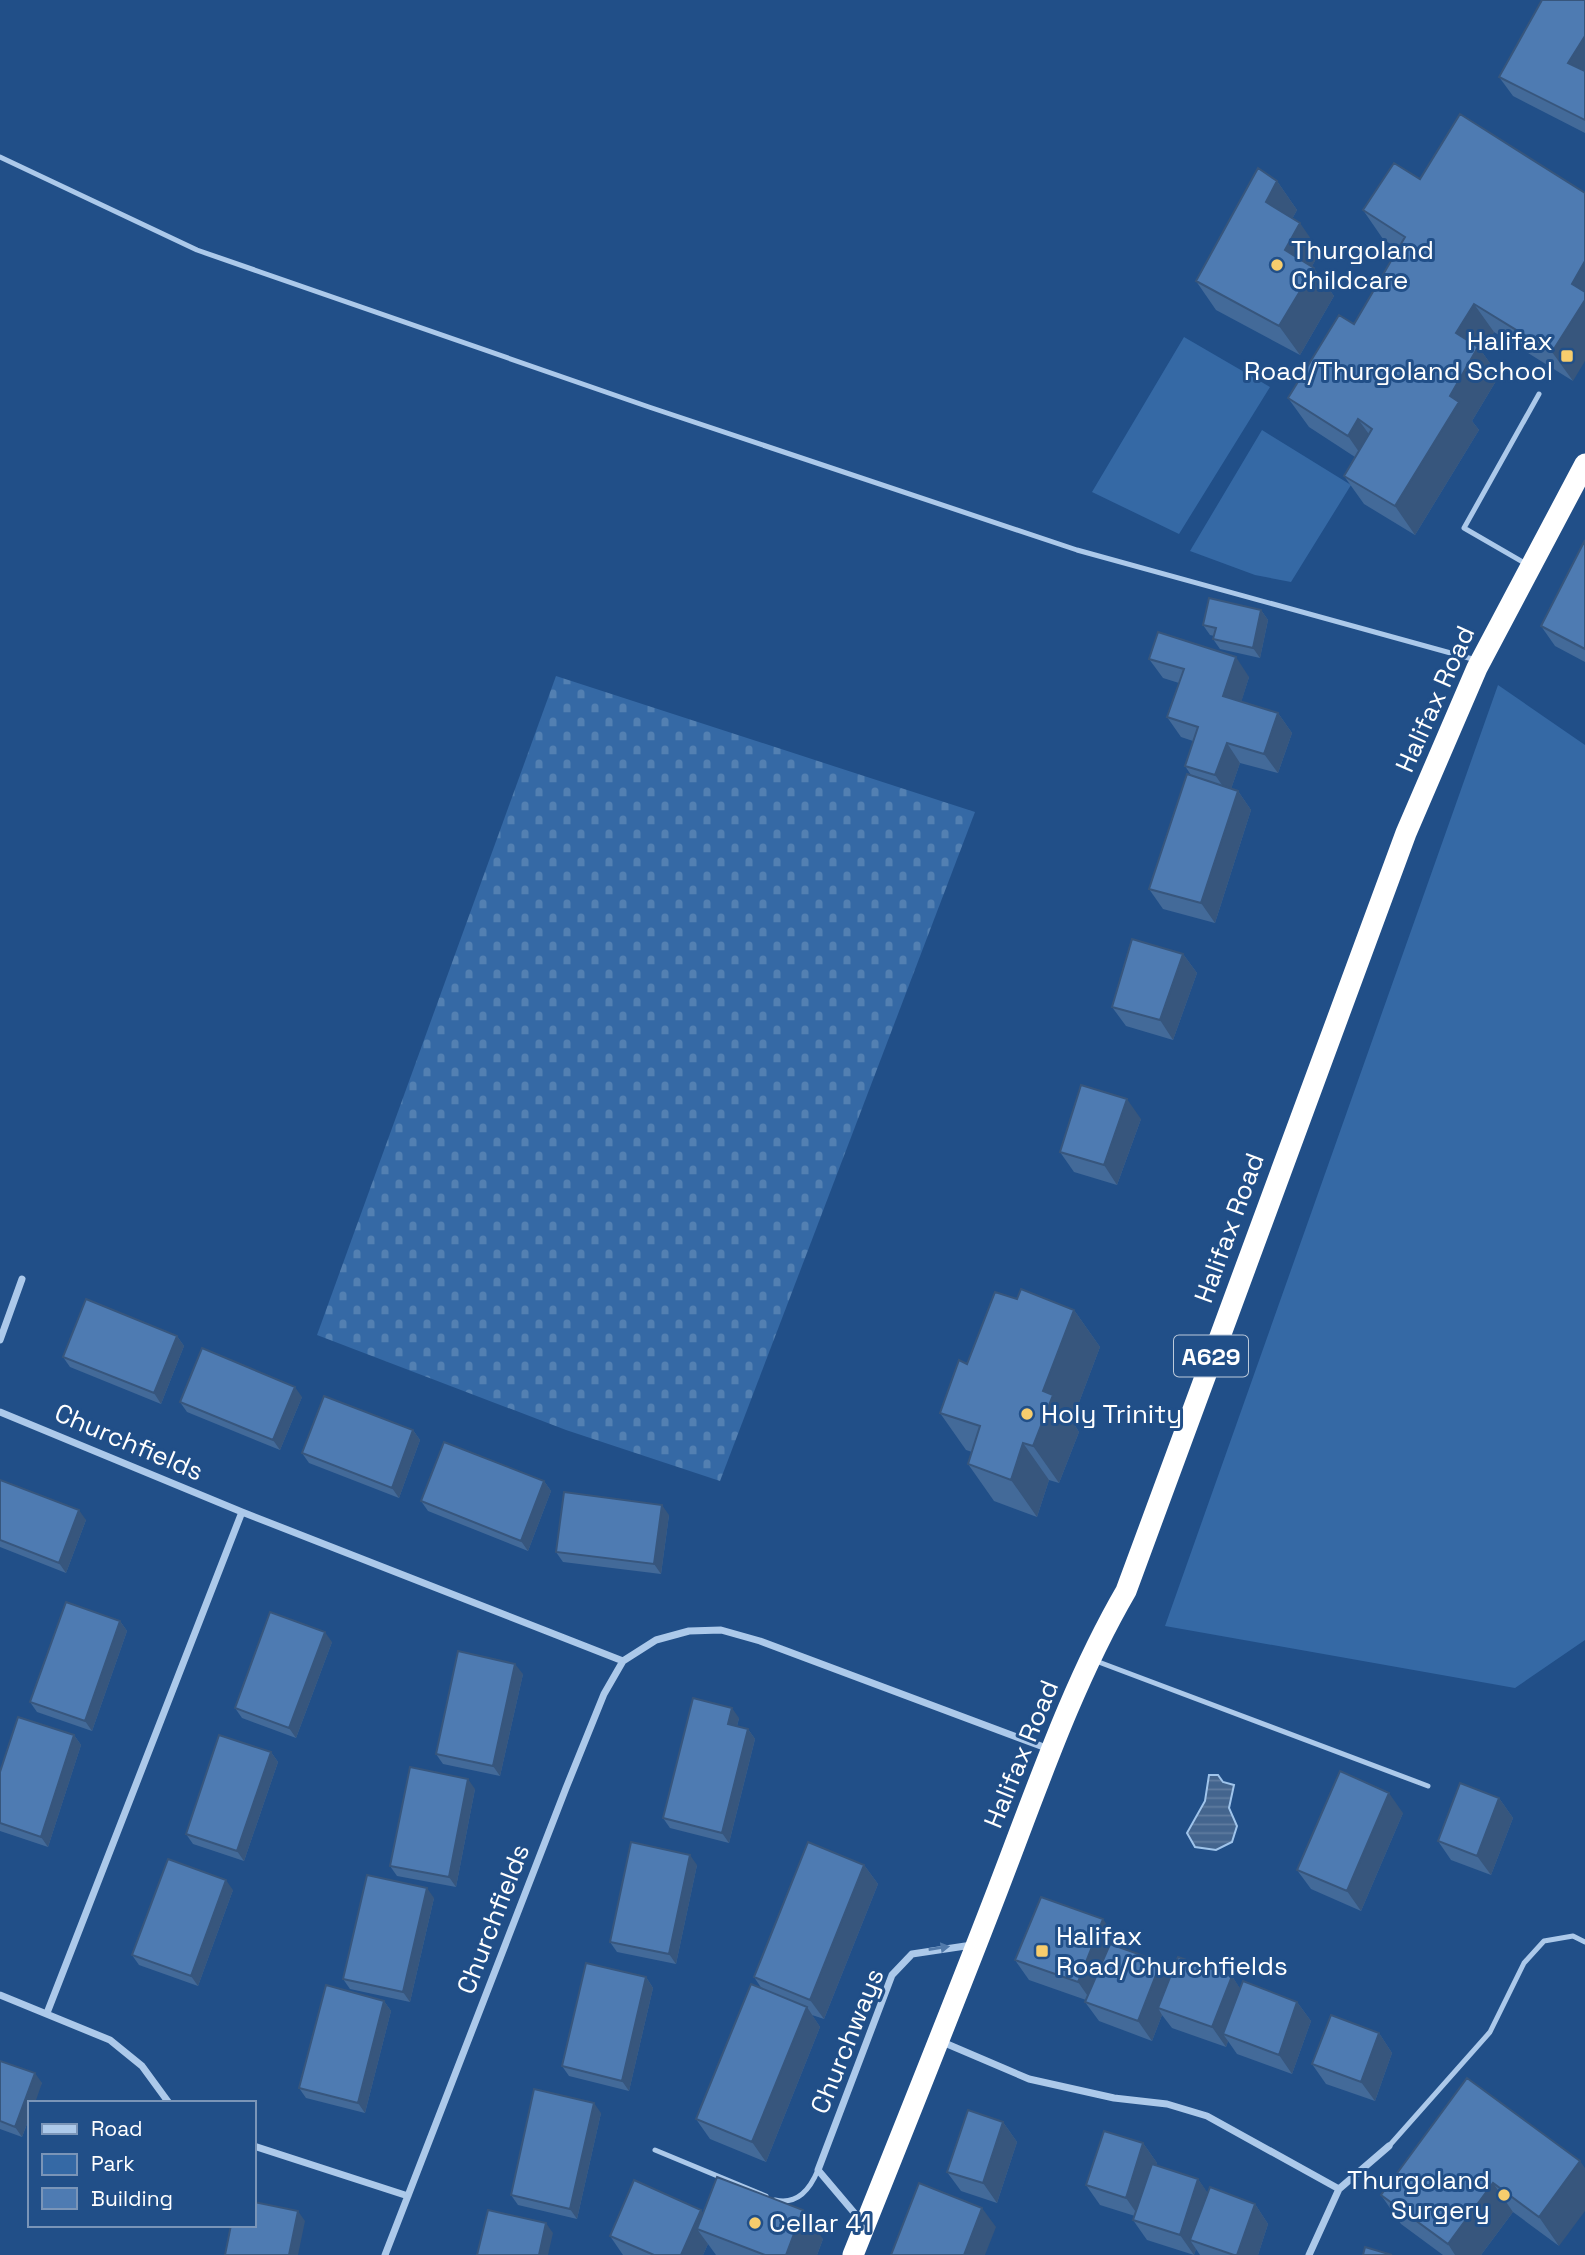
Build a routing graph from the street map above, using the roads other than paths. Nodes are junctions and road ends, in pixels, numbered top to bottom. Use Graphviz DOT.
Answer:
graph roads {
  1 [pos="0,157"];
  2 [pos="1539,394"];
  3 [pos="1585,464"];
  4 [pos="1530,566"];
  5 [pos="1480,662"];
  6 [pos="22,1279"];
  7 [pos="0,1340"];
  8 [pos="0,1412"];
  9 [pos="242,1512"];
  10 [pos="1090,1659"];
  11 [pos="623,1661"];
  12 [pos="1051,1750"];
  13 [pos="1428,1786"];
  14 [pos="1585,1942"];
  15 [pos="976,1944"];
  16 [pos="0,1995"];
  17 [pos="47,2013"];
  18 [pos="940,2041"];
  19 [pos="168,2101"];
  20 [pos="1389,2146"];
  21 [pos="256,2147"];
  22 [pos="655,2150"];
  23 [pos="818,2169"];
  24 [pos="1339,2189"];
  25 [pos="408,2196"];
  26 [pos="865,2225"];
  27 [pos="385,2255"];
  28 [pos="853,2255"];
  29 [pos="1309,2255"];
  1 -- 5 [label="lane"];
  2 -- 4 [label="lane"];
  3 -- 4 [label="highway, Halifax Road / A629"];
  4 -- 5 [label="highway, Halifax Road / A629"];
  5 -- 10 [label="highway, Halifax Road / A629"];
  6 -- 7 [label="street"];
  8 -- 9 [label="street, Churchfields"];
  9 -- 11 [label="street, Churchfields"];
  9 -- 17 [label="street"];
  10 -- 12 [label="highway, Halifax Road / A629"];
  10 -- 13 [label="lane"];
  11 -- 12 [label="street, Churchfields"];
  11 -- 25 [label="street, Churchfields"];
  12 -- 15 [label="highway, Halifax Road / A629"];
  14 -- 20 [label="lane"];
  15 -- 18 [label="highway, Halifax Road / A629"];
  23 -- 15 [label="street, Churchways, one-way"];
  16 -- 17 [label="street"];
  17 -- 19 [label="street"];
  18 -- 24 [label="street"];
  18 -- 26 [label="highway, Halifax Road / A629"];
  20 -- 24 [label="street"];
  21 -- 25 [label="street"];
  22 -- 23 [label="lane, Churchways"];
  23 -- 26 [label="street"];
  24 -- 29 [label="street"];
  25 -- 27 [label="street, Churchfields"];
  26 -- 28 [label="highway, Halifax Road / A629"];
}
